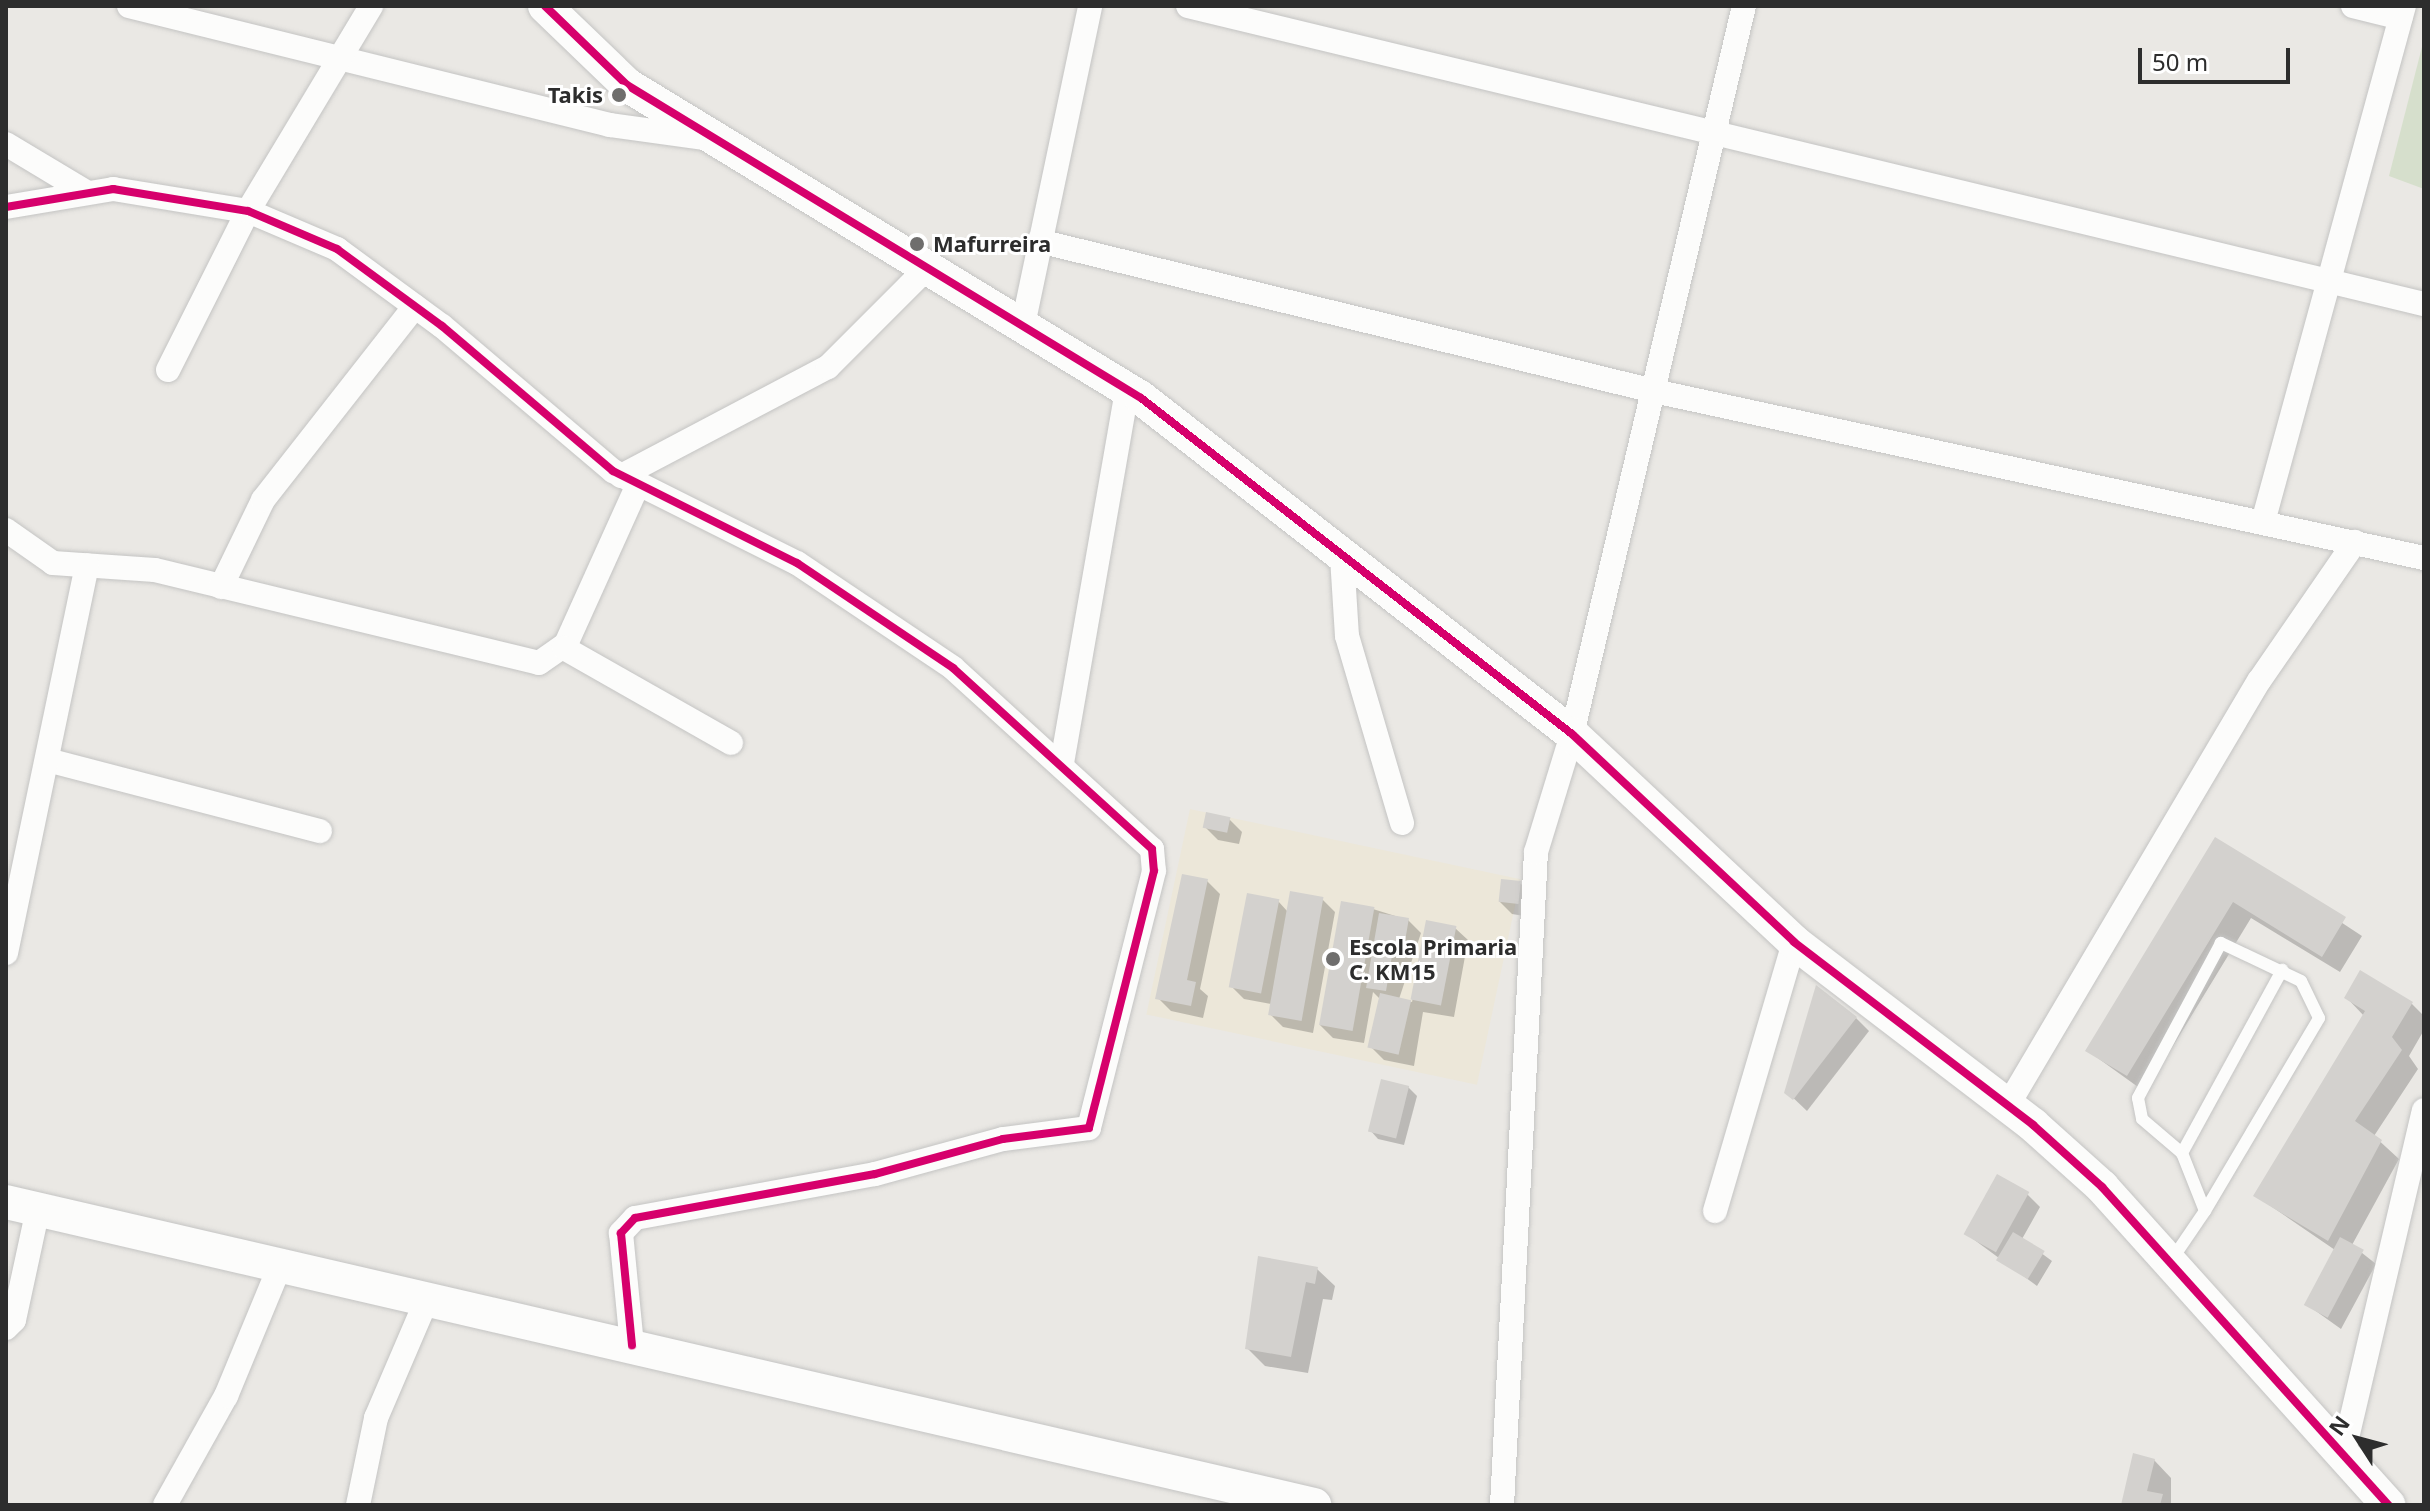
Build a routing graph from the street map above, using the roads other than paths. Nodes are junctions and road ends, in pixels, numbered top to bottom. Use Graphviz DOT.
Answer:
graph roads {
  1 [pos="129,6"];
  2 [pos="371,6"];
  3 [pos="545,6"];
  4 [pos="1090,6"];
  5 [pos="1188,6"];
  6 [pos="1744,6"];
  7 [pos="2353,6"];
  8 [pos="2402,12"];
  9 [pos="341,60"];
  10 [pos="1713,132"];
  11 [pos="718,140"];
  12 [pos="6,144"];
  13 [pos="86,192"];
  14 [pos="6,207"];
  15 [pos="248,211"];
  16 [pos="1039,241"];
  17 [pos="928,267"];
  18 [pos="2331,280"];
  19 [pos="2424,304"];
  20 [pos="415,306"];
  21 [pos="1023,325"];
  22 [pos="168,370"];
  23 [pos="1127,390"];
  24 [pos="1654,391"];
  25 [pos="629,482"];
  26 [pos="2263,522"];
  27 [pos="6,530"];
  28 [pos="2355,542"];
  29 [pos="1342,557"];
  30 [pos="2424,558"];
  31 [pos="87,565"];
  32 [pos="221,587"];
  33 [pos="564,648"];
  34 [pos="1572,734"];
  35 [pos="731,743"];
  36 [pos="47,760"];
  37 [pos="1062,763"];
  38 [pos="1402,823"];
  39 [pos="320,831"];
  40 [pos="1794,942"];
  41 [pos="6,953"];
  42 [pos="2282,970"];
  43 [pos="2008,1105"];
  44 [pos="2424,1110"];
  45 [pos="2182,1153"];
  46 [pos="22,1206"];
  47 [pos="1715,1211"];
  48 [pos="2205,1211"];
  49 [pos="2173,1258"];
  50 [pos="281,1263"];
  51 [pos="427,1299"];
  52 [pos="6,1328"];
  53 [pos="632,1345"];
  54 [pos="2343,1455"];
  55 [pos="1276,1501"];
  56 [pos="165,1505"];
  57 [pos="358,1505"];
  58 [pos="1314,1505"];
  59 [pos="1502,1505"];
  60 [pos="2388,1505"];
  1 -- 9 [label="street"];
  2 -- 9 [label="street"];
  3 -- 11 [label="street"];
  4 -- 16 [label="street"];
  5 -- 10 [label="street"];
  6 -- 10 [label="street"];
  7 -- 8 [label="street"];
  8 -- 18 [label="street"];
  9 -- 11 [label="street"];
  9 -- 15 [label="street"];
  10 -- 18 [label="street"];
  10 -- 24 [label="street"];
  11 -- 17 [label="street"];
  12 -- 13 [label="street"];
  13 -- 14 [label="street"];
  13 -- 15 [label="street"];
  15 -- 20 [label="street"];
  15 -- 22 [label="street"];
  16 -- 21 [label="street"];
  16 -- 24 [label="street"];
  17 -- 21 [label="street"];
  17 -- 25 [label="street"];
  18 -- 19 [label="street"];
  18 -- 26 [label="street"];
  20 -- 25 [label="street"];
  20 -- 32 [label="street"];
  21 -- 23 [label="street"];
  23 -- 29 [label="street"];
  23 -- 37 [label="street"];
  24 -- 26 [label="street"];
  24 -- 34 [label="street"];
  25 -- 33 [label="street"];
  25 -- 37 [label="street"];
  26 -- 28 [label="street"];
  27 -- 31 [label="street"];
  28 -- 30 [label="street"];
  28 -- 43 [label="street"];
  29 -- 34 [label="street"];
  29 -- 38 [label="street"];
  31 -- 32 [label="street"];
  31 -- 36 [label="street"];
  32 -- 33 [label="street"];
  33 -- 35 [label="street"];
  34 -- 40 [label="street"];
  34 -- 59 [label="street"];
  36 -- 39 [label="street"];
  36 -- 41 [label="street"];
  37 -- 53 [label="street"];
  40 -- 43 [label="street"];
  40 -- 47 [label="street"];
  42 -- 45 [label="lane"];
  42 -- 45 [label="lane"];
  42 -- 48 [label="lane"];
  43 -- 49 [label="street"];
  44 -- 54 [label="street"];
  45 -- 48 [label="lane"];
  46 -- 50 [label="street"];
  46 -- 52 [label="street"];
  48 -- 49 [label="lane"];
  49 -- 54 [label="street"];
  50 -- 51 [label="street"];
  50 -- 56 [label="street"];
  51 -- 53 [label="street"];
  51 -- 57 [label="street"];
  53 -- 55 [label="street"];
  54 -- 60 [label="street"];
  55 -- 58 [label="street"];
}
